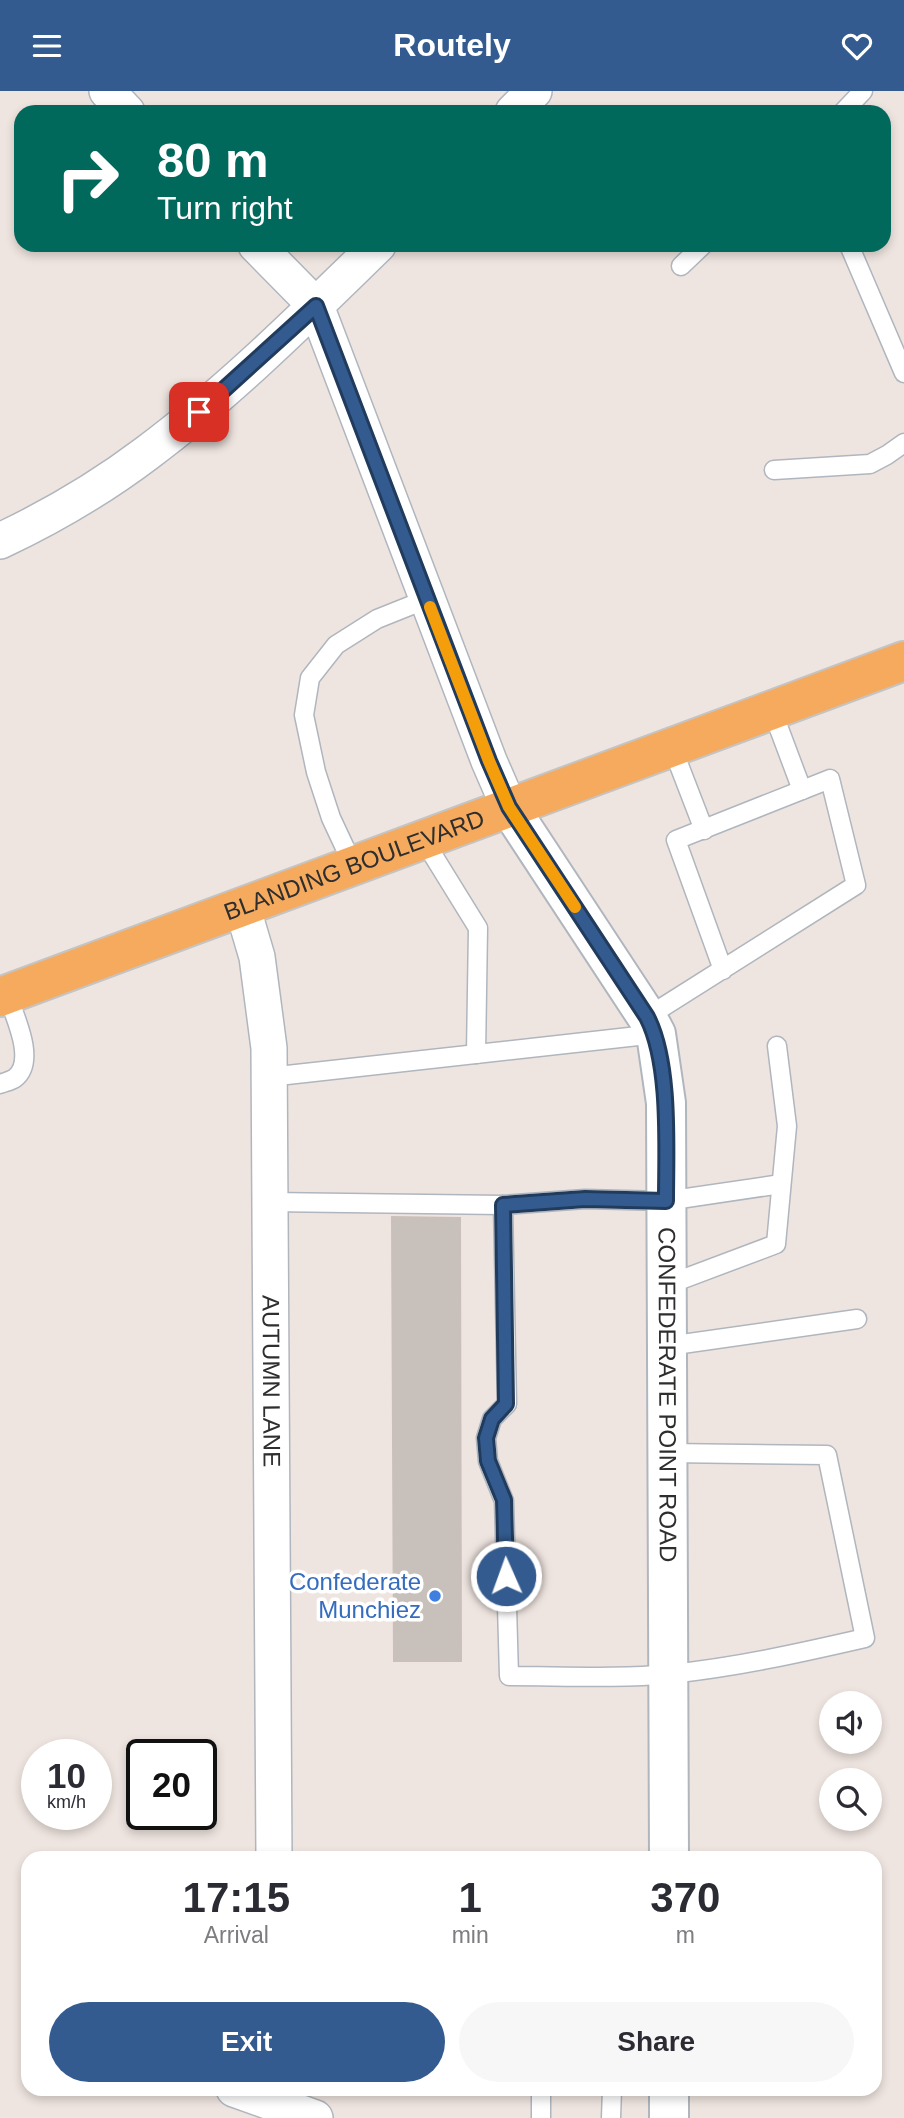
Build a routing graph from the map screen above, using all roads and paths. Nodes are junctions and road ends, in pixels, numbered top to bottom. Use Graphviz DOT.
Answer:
graph roads {
  1 [pos="107,91"];
  2 [pos="534,91"];
  3 [pos="863,91"];
  4 [pos="120,105"];
  5 [pos="520,105"];
  6 [pos="850,105"];
  7 [pos="263,252"];
  8 [pos="371,252"];
  9 [pos="696,252"];
  10 [pos="852,252"];
  11 [pos="681,266"];
  12 [pos="316,306"];
  13 [pos="904,373"];
  14 [pos="904,443"];
  15 [pos="774,470"];
  16 [pos="0,541"];
  17 [pos="427,599"];
  18 [pos="904,661"];
  19 [pos="772,710"];
  20 [pos="672,747"];
  21 [pos="802,790"];
  22 [pos="509,807"];
  23 [pos="704,830"];
  24 [pos="423,839"];
  25 [pos="353,865"];
  26 [pos="243,906"];
  27 [pos="723,970"];
  28 [pos="4,995"];
  29 [pos="652,1026"];
  30 [pos="777,1047"];
  31 [pos="476,1054"];
  32 [pos="269,1077"];
  33 [pos="0,1084"];
  34 [pos="781,1184"];
  35 [pos="666,1201"];
  36 [pos="269,1202"];
  37 [pos="503,1205"];
  38 [pos="667,1285"];
  39 [pos="857,1319"];
  40 [pos="668,1346"];
  41 [pos="668,1453"];
  42 [pos="668,1674"];
  43 [pos="274,1851"];
  44 [pos="669,1851"];
  45 [pos="541,2096"];
  46 [pos="612,2096"];
  47 [pos="669,2096"];
  48 [pos="275,2097"];
  49 [pos="315,2118"];
  50 [pos="541,2118"];
  51 [pos="611,2118"];
  52 [pos="669,2118"];
  1 -- 4 [label="street"];
  2 -- 5 [label="street"];
  3 -- 6 [label="lane"];
  7 -- 12 [label="street"];
  8 -- 12 [label="street"];
  9 -- 11 [label="lane"];
  10 -- 13 [label="lane"];
  12 -- 16 [label="street"];
  12 -- 17 [label="street"];
  14 -- 15 [label="lane"];
  17 -- 22 [label="street"];
  17 -- 25 [label="lane"];
  18 -- 19 [label="main road, BLANDING BOULEVARD"];
  19 -- 20 [label="main road, BLANDING BOULEVARD"];
  19 -- 21 [label="lane"];
  20 -- 22 [label="main road, BLANDING BOULEVARD"];
  20 -- 23 [label="lane"];
  21 -- 23 [label="lane"];
  21 -- 27 [label="lane"];
  22 -- 24 [label="main road, BLANDING BOULEVARD"];
  22 -- 29 [label="street, CONFEDERATE POINT ROAD"];
  23 -- 27 [label="lane"];
  24 -- 25 [label="main road, BLANDING BOULEVARD"];
  24 -- 31 [label="lane"];
  25 -- 26 [label="main road, BLANDING BOULEVARD"];
  26 -- 28 [label="main road, BLANDING BOULEVARD"];
  26 -- 32 [label="street, AUTUMN LANE"];
  27 -- 29 [label="lane"];
  28 -- 33 [label="lane"];
  29 -- 31 [label="lane"];
  29 -- 35 [label="street, CONFEDERATE POINT ROAD"];
  30 -- 34 [label="lane"];
  31 -- 32 [label="lane"];
  32 -- 36 [label="street, AUTUMN LANE"];
  34 -- 35 [label="lane"];
  34 -- 38 [label="lane"];
  35 -- 37 [label="lane"];
  35 -- 38 [label="street, CONFEDERATE POINT ROAD"];
  36 -- 37 [label="lane"];
  36 -- 43 [label="street, AUTUMN LANE"];
  37 -- 42 [label="lane"];
  38 -- 40 [label="street, CONFEDERATE POINT ROAD"];
  39 -- 40 [label="lane"];
  40 -- 41 [label="street, CONFEDERATE POINT ROAD"];
  41 -- 42 [label="street, CONFEDERATE POINT ROAD"];
  41 -- 42 [label="lane"];
  42 -- 44 [label="street, CONFEDERATE POINT ROAD"];
  45 -- 50 [label="lane"];
  46 -- 51 [label="lane"];
  47 -- 52 [label="street"];
  48 -- 49 [label="street"];
}
